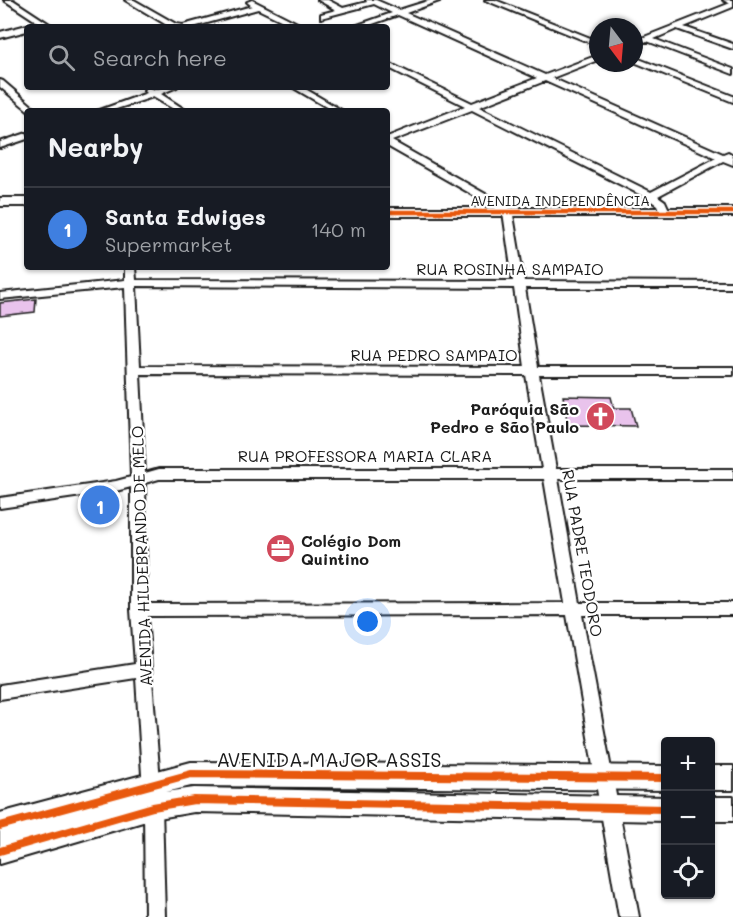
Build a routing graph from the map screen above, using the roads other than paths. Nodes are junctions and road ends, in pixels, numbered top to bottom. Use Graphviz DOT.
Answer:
graph roads {
  1 [pos="8,0"];
  2 [pos="129,0"];
  3 [pos="246,0"];
  4 [pos="322,0"];
  5 [pos="438,0"];
  6 [pos="489,0"];
  7 [pos="728,0"];
  8 [pos="372,1"];
  9 [pos="733,3"];
  10 [pos="259,6"];
  11 [pos="343,11"];
  12 [pos="399,13"];
  13 [pos="324,16"];
  14 [pos="45,24"];
  15 [pos="173,24"];
  16 [pos="190,24"];
  17 [pos="295,24"];
  18 [pos="365,24"];
  19 [pos="678,27"];
  20 [pos="24,28"];
  21 [pos="24,34"];
  22 [pos="0,35"];
  23 [pos="648,39"];
  24 [pos="589,40"];
  25 [pos="0,41"];
  26 [pos="643,41"];
  27 [pos="733,47"];
  28 [pos="589,60"];
  29 [pos="643,62"];
  30 [pos="390,66"];
  31 [pos="730,69"];
  32 [pos="715,74"];
  33 [pos="545,77"];
  34 [pos="705,78"];
  35 [pos="0,83"];
  36 [pos="695,83"];
  37 [pos="149,90"];
  38 [pos="164,90"];
  39 [pos="289,90"];
  40 [pos="300,90"];
  41 [pos="154,93"];
  42 [pos="733,99"];
  43 [pos="314,101"];
  44 [pos="471,106"];
  45 [pos="30,108"];
  46 [pos="110,108"];
  47 [pos="178,108"];
  48 [pos="322,108"];
  49 [pos="332,108"];
  50 [pos="24,137"];
  51 [pos="390,141"];
  52 [pos="390,142"];
  53 [pos="0,145"];
  54 [pos="733,152"];
  55 [pos="728,160"];
  56 [pos="0,202"];
  57 [pos="24,202"];
  58 [pos="390,203"];
  59 [pos="494,203"];
  60 [pos="733,203"];
  61 [pos="659,204"];
  62 [pos="0,211"];
  63 [pos="24,211"];
  64 [pos="508,211"];
  65 [pos="390,212"];
  66 [pos="733,212"];
  67 [pos="130,275"];
  68 [pos="520,284"];
  69 [pos="733,285"];
  70 [pos="0,296"];
  71 [pos="135,370"];
  72 [pos="532,371"];
  73 [pos="733,371"];
  74 [pos="550,473"];
  75 [pos="733,474"];
  76 [pos="138,479"];
  77 [pos="0,503"];
  78 [pos="574,609"];
  79 [pos="733,609"];
  80 [pos="139,610"];
  81 [pos="143,670"];
  82 [pos="0,692"];
  83 [pos="603,777"];
  84 [pos="661,778"];
  85 [pos="715,778"];
  86 [pos="733,778"];
  87 [pos="152,795"];
  88 [pos="608,808"];
  89 [pos="661,809"];
  90 [pos="715,809"];
  91 [pos="733,809"];
  92 [pos="0,826"];
  93 [pos="0,851"];
  94 [pos="155,917"];
  95 [pos="629,917"];
  1 -- 14 [label="street"];
  2 -- 15 [label="street"];
  3 -- 10 [label="street"];
  4 -- 11 [label="street"];
  5 -- 12 [label="street"];
  6 -- 24 [label="street"];
  7 -- 9 [label="street"];
  8 -- 11 [label="street"];
  8 -- 12 [label="street"];
  9 -- 19 [label="street"];
  10 -- 16 [label="street"];
  10 -- 17 [label="street"];
  11 -- 13 [label="street"];
  12 -- 18 [label="street"];
  12 -- 33 [label="street"];
  19 -- 23 [label="street"];
  19 -- 27 [label="street"];
  20 -- 22 [label="street"];
  21 -- 25 [label="street"];
  23 -- 26 [label="street"];
  23 -- 31 [label="street"];
  28 -- 33 [label="street"];
  29 -- 36 [label="street"];
  30 -- 44 [label="street"];
  31 -- 32 [label="street"];
  33 -- 44 [label="street"];
  33 -- 55 [label="street"];
  34 -- 36 [label="street"];
  35 -- 45 [label="street"];
  36 -- 42 [label="street"];
  37 -- 41 [label="street"];
  38 -- 41 [label="street"];
  39 -- 43 [label="street"];
  40 -- 43 [label="street"];
  41 -- 46 [label="street"];
  41 -- 47 [label="street"];
  43 -- 48 [label="street"];
  43 -- 49 [label="street"];
  44 -- 51 [label="street"];
  44 -- 61 [label="street"];
  50 -- 53 [label="street"];
  52 -- 59 [label="street"];
  54 -- 55 [label="street"];
  55 -- 61 [label="street"];
  56 -- 57 [label="street"];
  58 -- 59 [label="street, AVENIDA INDEPENDÊNCIA"];
  59 -- 61 [label="street, AVENIDA INDEPENDÊNCIA"];
  59 -- 64 [label="street"];
  60 -- 61 [label="street, AVENIDA INDEPENDÊNCIA"];
  61 -- 64 [label="street, AVENIDA INDEPENDÊNCIA"];
  61 -- 66 [label="street, AVENIDA INDEPENDÊNCIA"];
  62 -- 63 [label="street"];
  64 -- 65 [label="street, AVENIDA INDEPENDÊNCIA"];
  64 -- 68 [label="street, RUA PADRE TEODORO"];
  67 -- 68 [label="street, RUA ROSINHA SAMPAIO"];
  67 -- 70 [label="street, RUA ROSINHA SAMPAIO"];
  67 -- 71 [label="street, AVENIDA HILDEBRANDO DE MELO"];
  68 -- 69 [label="street, RUA ROSINHA SAMPAIO"];
  68 -- 72 [label="street, RUA PADRE TEODORO"];
  71 -- 72 [label="street, RUA PEDRO SAMPAIO"];
  71 -- 76 [label="street, AVENIDA HILDEBRANDO DE MELO"];
  72 -- 73 [label="street, RUA PEDRO SAMPAIO"];
  72 -- 74 [label="street, RUA PADRE TEODORO"];
  74 -- 75 [label="street, RUA PROFESSORA MARIA CLARA"];
  74 -- 76 [label="street, RUA PROFESSORA MARIA CLARA"];
  74 -- 78 [label="street, RUA PADRE TEODORO"];
  76 -- 77 [label="street, RUA PROFESSORA MARIA CLARA"];
  76 -- 80 [label="street, AVENIDA HILDEBRANDO DE MELO"];
  78 -- 79 [label="street"];
  78 -- 80 [label="street"];
  78 -- 83 [label="street, RUA PADRE TEODORO"];
  80 -- 81 [label="street, AVENIDA HILDEBRANDO DE MELO"];
  81 -- 82 [label="street"];
  81 -- 87 [label="street, AVENIDA HILDEBRANDO DE MELO"];
  83 -- 84 [label="street, AVENIDA MAJOR ASSIS"];
  83 -- 87 [label="street, AVENIDA MAJOR ASSIS"];
  83 -- 88 [label="street, RUA PADRE TEODORO"];
  85 -- 86 [label="street"];
  87 -- 88 [label="street, AVENIDA MAJOR ASSIS"];
  87 -- 92 [label="street, AVENIDA MAJOR ASSIS"];
  87 -- 93 [label="street, AVENIDA MAJOR ASSIS"];
  87 -- 94 [label="street, AVENIDA HILDEBRANDO DE MELO"];
  88 -- 89 [label="street, AVENIDA MAJOR ASSIS"];
  88 -- 95 [label="street, RUA PADRE TEODORO"];
  90 -- 91 [label="street"];
}
